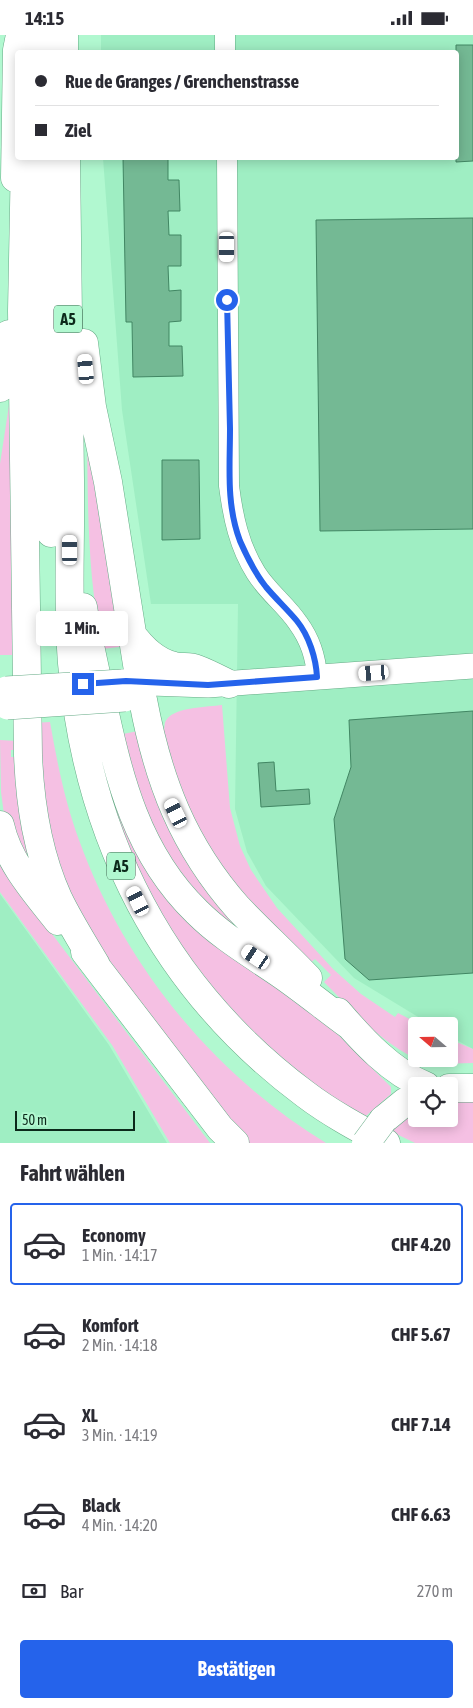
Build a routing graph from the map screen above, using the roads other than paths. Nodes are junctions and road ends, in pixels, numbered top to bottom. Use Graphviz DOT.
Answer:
graph roads {
  1 [pos="20,35"];
  2 [pos="25,35"];
  3 [pos="45,35"];
  4 [pos="64,35"];
  5 [pos="225,35"];
  6 [pos="18,50"];
  7 [pos="25,50"];
  8 [pos="45,50"];
  9 [pos="64,50"];
  10 [pos="225,50"];
  11 [pos="15,160"];
  12 [pos="25,160"];
  13 [pos="46,160"];
  14 [pos="67,160"];
  15 [pos="67,160"];
  16 [pos="226,160"];
  17 [pos="0,388"];
  18 [pos="70,481"];
  19 [pos="131,633"];
  20 [pos="473,666"];
  21 [pos="317,677"];
  22 [pos="229,684"];
  23 [pos="132,691"];
  24 [pos="2,698"];
  25 [pos="0,825"];
  26 [pos="96,965"];
  27 [pos="349,1025"];
  28 [pos="408,1077"];
  29 [pos="458,1088"];
  30 [pos="473,1088"];
  31 [pos="408,1100"];
  32 [pos="384,1131"];
  33 [pos="227,1138"];
  34 [pos="350,1143"];
  35 [pos="366,1143"];
  1 -- 6 [label="highway"];
  2 -- 7 [label="highway"];
  3 -- 8 [label="highway"];
  4 -- 9 [label="highway"];
  5 -- 10 [label="street"];
  11 -- 17 [label="highway"];
  12 -- 26 [label="highway"];
  13 -- 34 [label="highway, A5"];
  14 -- 18 [label="highway, A5"];
  15 -- 19 [label="highway"];
  16 -- 21 [label="street"];
  18 -- 27 [label="highway"];
  18 -- 32 [label="highway, A5"];
  19 -- 22 [label="highway"];
  19 -- 23 [label="highway"];
  20 -- 21 [label="main road"];
  21 -- 22 [label="main road"];
  22 -- 23 [label="main road"];
  23 -- 24 [label="main road, bridge"];
  23 -- 27 [label="highway"];
  25 -- 26 [label="highway"];
  26 -- 33 [label="highway"];
  27 -- 28 [label="highway"];
  29 -- 30 [label="highway"];
  31 -- 32 [label="highway"];
  32 -- 35 [label="highway, bridge"];
}
